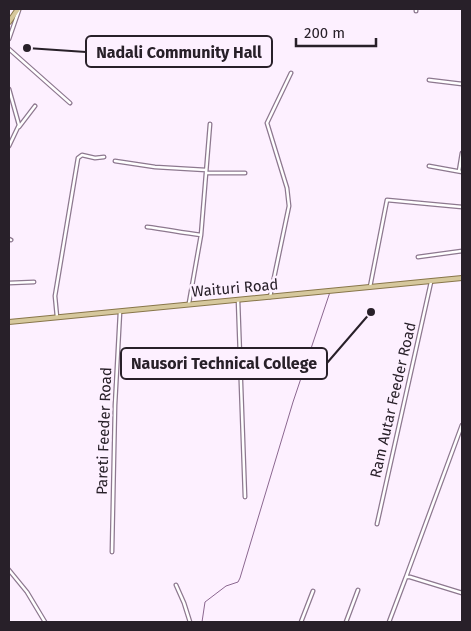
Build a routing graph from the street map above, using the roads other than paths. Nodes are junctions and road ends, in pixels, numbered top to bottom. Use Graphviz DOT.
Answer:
graph roads {
  1 [pos="18,9"];
  2 [pos="9,22"];
  3 [pos="12,30"];
  4 [pos="9,39"];
  5 [pos="9,50"];
  6 [pos="291,72"];
  7 [pos="429,80"];
  8 [pos="462,84"];
  9 [pos="9,89"];
  10 [pos="70,103"];
  11 [pos="35,106"];
  12 [pos="210,124"];
  13 [pos="18,125"];
  14 [pos="9,146"];
  15 [pos="462,153"];
  16 [pos="104,157"];
  17 [pos="115,161"];
  18 [pos="429,166"];
  19 [pos="206,171"];
  20 [pos="461,171"];
  21 [pos="245,173"];
  22 [pos="462,206"];
  23 [pos="147,226"];
  24 [pos="201,235"];
  25 [pos="462,251"];
  26 [pos="418,257"];
  27 [pos="462,278"];
  28 [pos="432,281"];
  29 [pos="34,282"];
  30 [pos="9,283"];
  31 [pos="370,287"];
  32 [pos="270,297"];
  33 [pos="238,298"];
  34 [pos="189,304"];
  35 [pos="120,310"];
  36 [pos="57,317"];
  37 [pos="9,322"];
  38 [pos="462,425"];
  39 [pos="245,497"];
  40 [pos="376,524"];
  41 [pos="112,552"];
  42 [pos="9,570"];
  43 [pos="406,577"];
  44 [pos="176,585"];
  45 [pos="358,590"];
  46 [pos="313,591"];
  47 [pos="462,593"];
  48 [pos="45,622"];
  49 [pos="190,622"];
  50 [pos="301,622"];
  51 [pos="346,622"];
  52 [pos="389,622"];
  1 -- 2 [label="main road"];
  1 -- 3 [label="street"];
  2 -- 3 [label="street"];
  3 -- 4 [label="street"];
  5 -- 10 [label="street"];
  6 -- 32 [label="street"];
  7 -- 8 [label="street"];
  9 -- 13 [label="street"];
  11 -- 13 [label="street"];
  12 -- 19 [label="street"];
  13 -- 14 [label="street"];
  15 -- 20 [label="street"];
  16 -- 36 [label="street"];
  17 -- 19 [label="street"];
  18 -- 20 [label="street"];
  19 -- 21 [label="street"];
  19 -- 24 [label="street"];
  22 -- 31 [label="street"];
  23 -- 24 [label="street"];
  24 -- 34 [label="street"];
  25 -- 26 [label="street"];
  27 -- 28 [label="main road, Waituri Road"];
  28 -- 31 [label="main road, Waituri Road"];
  28 -- 40 [label="street, Ram Autar Feeder Road"];
  29 -- 30 [label="street"];
  31 -- 32 [label="main road, Waituri Road"];
  32 -- 33 [label="main road, Waituri Road"];
  33 -- 34 [label="main road, Waituri Road"];
  33 -- 39 [label="street"];
  34 -- 35 [label="main road, Waituri Road"];
  35 -- 36 [label="main road, Waituri Road"];
  35 -- 41 [label="street, Pareti Feeder Road"];
  36 -- 37 [label="main road, Waituri Road"];
  38 -- 43 [label="street"];
  42 -- 48 [label="street"];
  43 -- 47 [label="street"];
  43 -- 52 [label="street"];
  44 -- 49 [label="street"];
  45 -- 51 [label="street"];
  46 -- 50 [label="street"];
}
